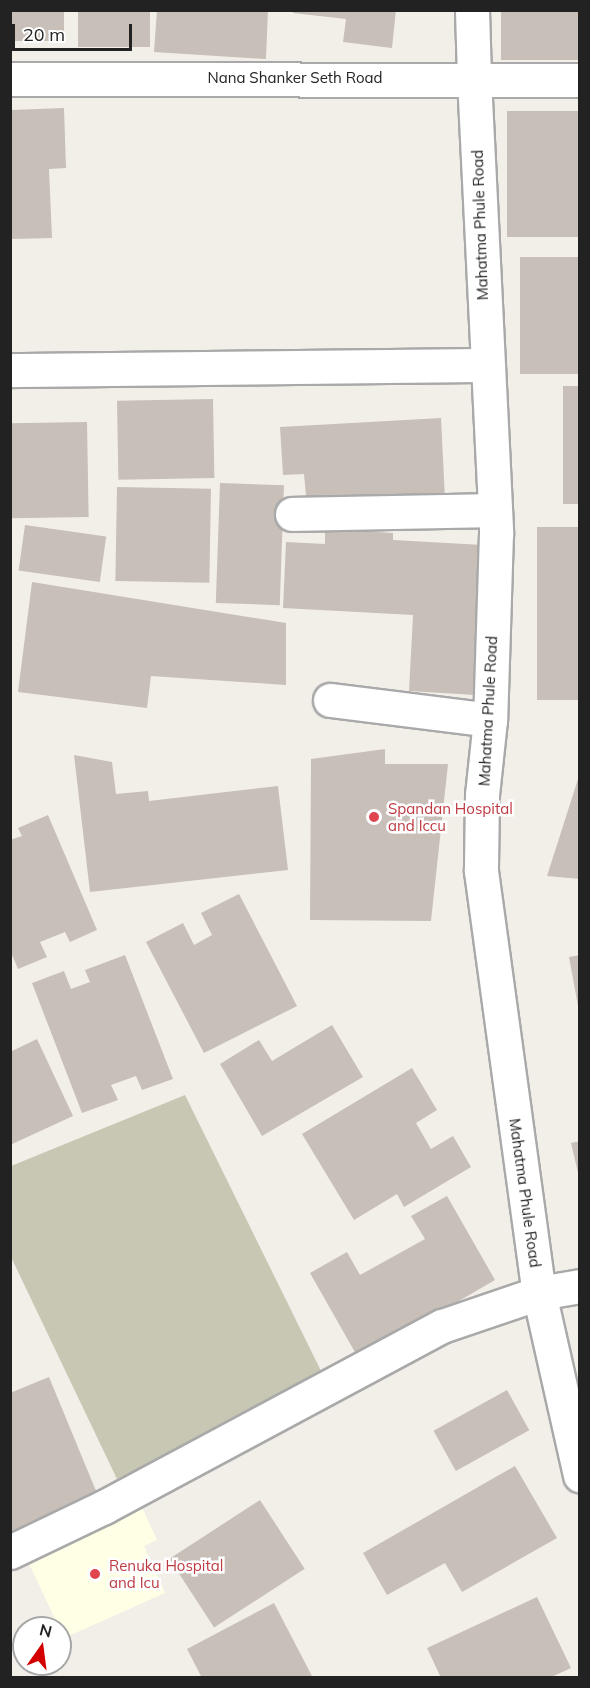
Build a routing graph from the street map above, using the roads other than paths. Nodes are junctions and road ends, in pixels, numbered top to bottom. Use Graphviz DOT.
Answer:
graph roads {
  1 [pos="472,10"];
  2 [pos="474,78"];
  3 [pos="10,79"];
  4 [pos="579,80"];
  5 [pos="486,365"];
  6 [pos="10,370"];
  7 [pos="494,510"];
  8 [pos="292,514"];
  9 [pos="330,700"];
  10 [pos="490,720"];
  11 [pos="579,1286"];
  12 [pos="539,1293"];
  13 [pos="579,1475"];
  14 [pos="10,1552"];
  1 -- 2 [label="street, Mahatma Phule Road"];
  2 -- 3 [label="street, Nana Shanker Seth Road"];
  2 -- 4 [label="street, Nana Shanker Seth Road"];
  2 -- 5 [label="street, Mahatma Phule Road"];
  5 -- 6 [label="street"];
  5 -- 7 [label="street, Mahatma Phule Road"];
  7 -- 8 [label="street"];
  7 -- 10 [label="street, Mahatma Phule Road"];
  9 -- 10 [label="street"];
  10 -- 12 [label="street, Mahatma Phule Road"];
  11 -- 12 [label="street"];
  12 -- 13 [label="street, Mahatma Phule Road"];
  12 -- 14 [label="street"];
}
